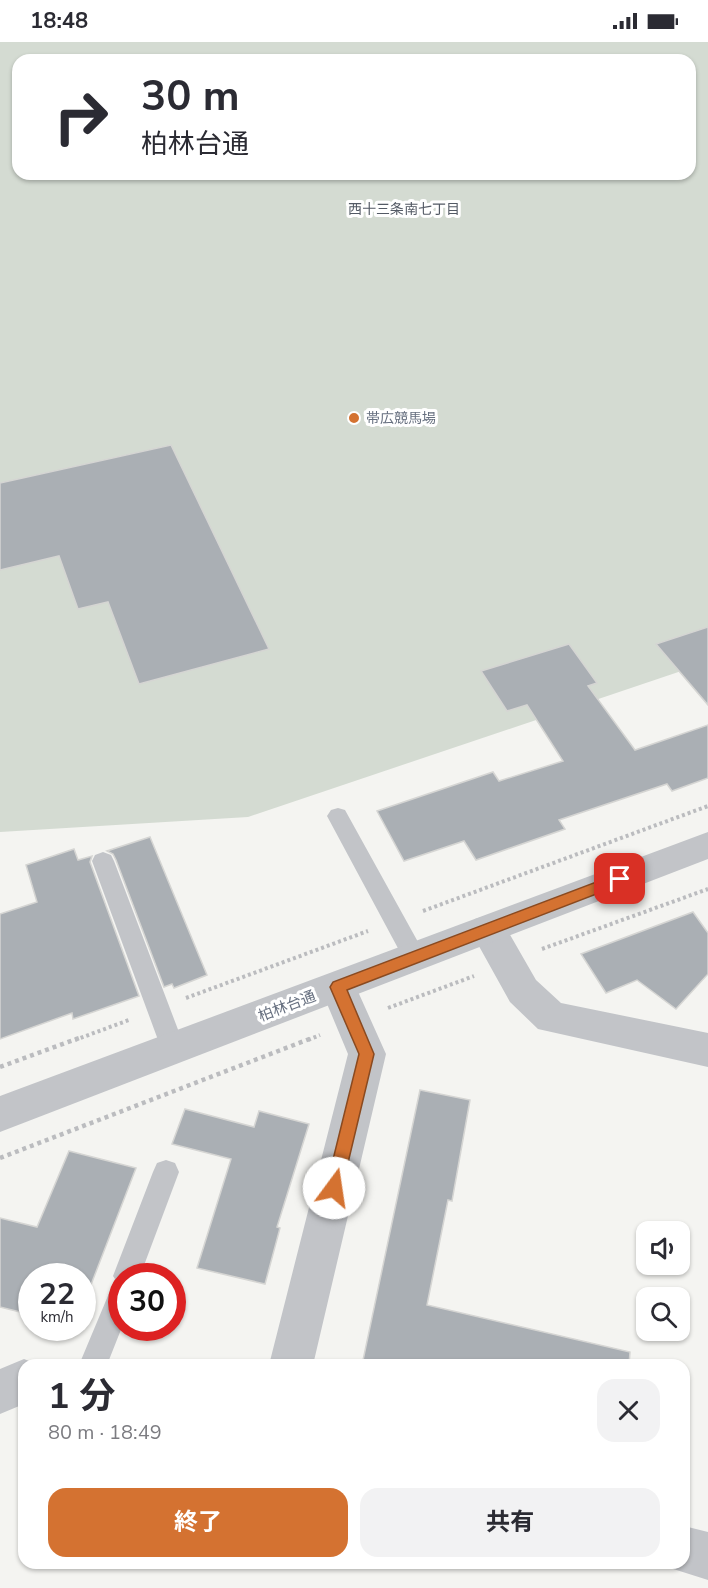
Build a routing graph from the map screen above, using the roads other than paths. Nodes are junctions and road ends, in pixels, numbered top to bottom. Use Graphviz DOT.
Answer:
graph roads {
  1 [pos="338,816"];
  2 [pos="708,845"];
  3 [pos="103,861"];
  4 [pos="488,930"];
  5 [pos="415,958"];
  6 [pos="338,987"];
  7 [pos="173,1048"];
  8 [pos="708,1050"];
  9 [pos="0,1114"];
  10 [pos="166,1172"];
  11 [pos="132,1263"];
  12 [pos="108,1326"];
  13 [pos="95,1359"];
  14 [pos="292,1359"];
  15 [pos="18,1384"];
  16 [pos="0,1392"];
  17 [pos="690,1552"];
  18 [pos="708,1556"];
  1 -- 5 [label="lane"];
  2 -- 4 [label="street, 柏林台通"];
  3 -- 7 [label="lane"];
  4 -- 5 [label="street, 柏林台通"];
  4 -- 8 [label="street"];
  5 -- 6 [label="street, 柏林台通"];
  6 -- 7 [label="street, 柏林台通"];
  6 -- 14 [label="street"];
  7 -- 9 [label="street, 柏林台通"];
  10 -- 11 [label="lane"];
  12 -- 13 [label="lane"];
  15 -- 16 [label="street"];
  17 -- 18 [label="street"];
}
